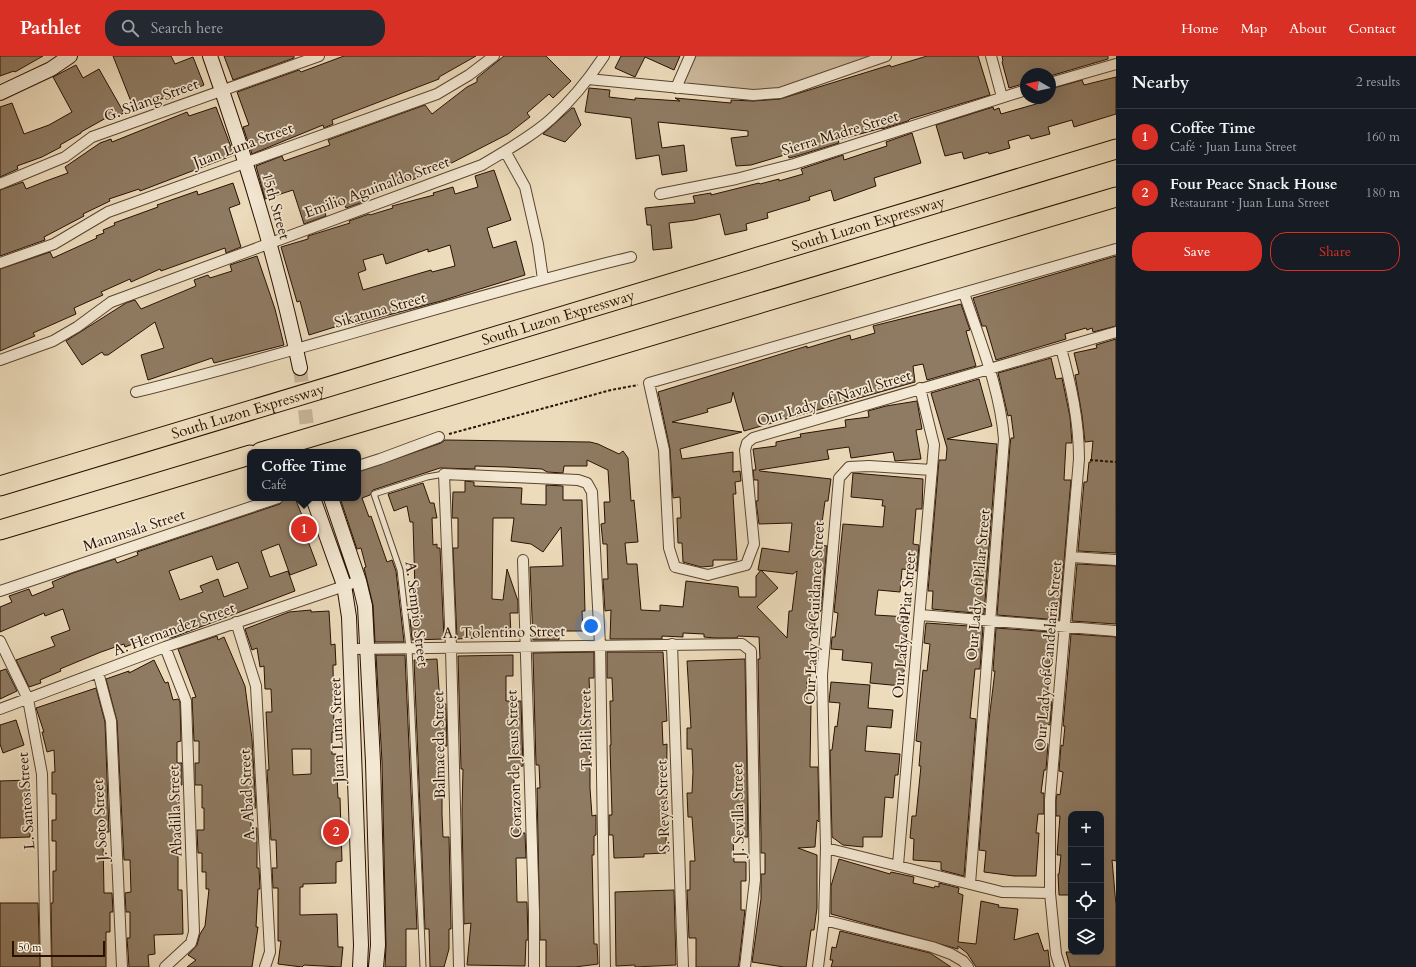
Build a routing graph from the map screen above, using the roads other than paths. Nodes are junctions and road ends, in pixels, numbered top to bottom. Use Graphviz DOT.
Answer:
graph roads {
  1 [pos="70,56"];
  2 [pos="210,56"];
  3 [pos="319,56"];
  4 [pos="494,56"];
  5 [pos="604,56"];
  6 [pos="690,56"];
  7 [pos="991,56"];
  8 [pos="883,57"];
  9 [pos="1116,64"];
  10 [pos="588,79"];
  11 [pos="1056,81"];
  12 [pos="676,88"];
  13 [pos="222,90"];
  14 [pos="1020,92"];
  15 [pos="0,93"];
  16 [pos="1002,97"];
  17 [pos="1116,150"];
  18 [pos="505,151"];
  19 [pos="246,162"];
  20 [pos="0,184"];
  21 [pos="660,194"];
  22 [pos="1116,197"];
  23 [pos="270,243"];
  24 [pos="1116,249"];
  25 [pos="631,257"];
  26 [pos="0,262"];
  27 [pos="543,279"];
  28 [pos="964,293"];
  29 [pos="1116,332"];
  30 [pos="1061,348"];
  31 [pos="296,350"];
  32 [pos="0,360"];
  33 [pos="300,368"];
  34 [pos="990,368"];
  35 [pos="920,388"];
  36 [pos="136,392"];
  37 [pos="439,437"];
  38 [pos="271,449"];
  39 [pos="247,456"];
  40 [pos="361,465"];
  41 [pos="932,470"];
  42 [pos="444,474"];
  43 [pos="0,486"];
  44 [pos="592,492"];
  45 [pos="269,501"];
  46 [pos="314,501"];
  47 [pos="332,501"];
  48 [pos="0,530"];
  49 [pos="1072,557"];
  50 [pos="523,560"];
  51 [pos="1116,560"];
  52 [pos="359,581"];
  53 [pos="344,585"];
  54 [pos="0,591"];
  55 [pos="920,615"];
  56 [pos="236,622"];
  57 [pos="990,622"];
  58 [pos="1065,626"];
  59 [pos="1116,631"];
  60 [pos="0,641"];
  61 [pos="672,644"];
  62 [pos="600,645"];
  63 [pos="525,646"];
  64 [pos="165,647"];
  65 [pos="368,648"];
  66 [pos="409,648"];
  67 [pos="451,648"];
  68 [pos="352,649"];
  69 [pos="751,651"];
  70 [pos="98,672"];
  71 [pos="28,699"];
  72 [pos="0,709"];
  73 [pos="826,848"];
  74 [pos="898,865"];
  75 [pos="970,884"];
  76 [pos="1050,893"];
  77 [pos="824,920"];
  78 [pos="46,967"];
  79 [pos="122,967"];
  80 [pos="165,967"];
  81 [pos="265,967"];
  82 [pos="360,967"];
  83 [pos="376,967"];
  84 [pos="423,967"];
  85 [pos="459,967"];
  86 [pos="534,967"];
  87 [pos="605,967"];
  88 [pos="683,967"];
  89 [pos="745,967"];
  90 [pos="818,967"];
  91 [pos="968,967"];
  92 [pos="1060,967"];
  1 -- 15 [label="street"];
  2 -- 13 [label="street, 15th Street"];
  3 -- 13 [label="street, G. Silang Street"];
  4 -- 19 [label="street, Juan Luna Street"];
  5 -- 10 [label="street, Emilio Aguinaldo Street"];
  6 -- 12 [label="street"];
  7 -- 16 [label="street"];
  8 -- 12 [label="street"];
  9 -- 11 [label="street"];
  10 -- 12 [label="street"];
  10 -- 18 [label="street, Emilio Aguinaldo Street"];
  13 -- 19 [label="street, 15th Street"];
  13 -- 20 [label="street, G. Silang Street"];
  14 -- 16 [label="street, Sierra Madre Street"];
  16 -- 21 [label="street, Sierra Madre Street"];
  17 -- 43 [label="highway, South Luzon Expressway"];
  18 -- 23 [label="street, Emilio Aguinaldo Street"];
  18 -- 27 [label="street"];
  19 -- 23 [label="street, 15th Street"];
  19 -- 26 [label="street, Juan Luna Street"];
  22 -- 38 [label="highway"];
  23 -- 31 [label="street, 15th Street"];
  23 -- 32 [label="street, Emilio Aguinaldo Street"];
  24 -- 28 [label="street"];
  25 -- 27 [label="street, Sikatuna Street"];
  27 -- 31 [label="street, Sikatuna Street"];
  28 -- 34 [label="street, Our Lady of Pilar Street"];
  28 -- 35 [label="street, Our Lady of Naval Street"];
  29 -- 30 [label="street, Our Lady of Naval Street"];
  30 -- 34 [label="street, Our Lady of Naval Street"];
  30 -- 49 [label="street, Our Lady of Candelaria Street"];
  31 -- 33 [label="street, 15th Street"];
  31 -- 36 [label="street, Sikatuna Street"];
  34 -- 35 [label="street, Our Lady of Naval Street"];
  34 -- 57 [label="street, Our Lady of Pilar Street"];
  35 -- 41 [label="street, Our Lady of Piat Street"];
  37 -- 40 [label="street"];
  39 -- 48 [label="highway"];
  41 -- 55 [label="street, Our Lady of Piat Street"];
  41 -- 73 [label="street, Our Lady of Guidance Street"];
  42 -- 44 [label="street, A. Sempio Street"];
  42 -- 66 [label="lane, A. Sempio Street"];
  42 -- 67 [label="street, Balmaceda Street"];
  44 -- 62 [label="street, T. Pili Street"];
  45 -- 54 [label="street, Manansala Street"];
  46 -- 53 [label="street, Juan Luna Street"];
  47 -- 52 [label="street"];
  49 -- 51 [label="street"];
  49 -- 58 [label="street, Our Lady of Candelaria Street"];
  50 -- 63 [label="street, Corazon de Jesus Street"];
  52 -- 53 [label="street, A. Hernandez Street"];
  52 -- 65 [label="street"];
  53 -- 56 [label="street, A. Hernandez Street"];
  53 -- 68 [label="street, Juan Luna Street"];
  55 -- 57 [label="street"];
  55 -- 74 [label="street, Our Lady of Piat Street"];
  56 -- 64 [label="street, A. Hernandez Street"];
  56 -- 81 [label="street, A. Abad Street"];
  57 -- 58 [label="street"];
  57 -- 75 [label="street, Our Lady of Pilar Street"];
  58 -- 59 [label="street"];
  58 -- 76 [label="street, Our Lady of Candelaria Street"];
  60 -- 71 [label="street, L. Santos Street"];
  61 -- 62 [label="street, A. Tolentino Street"];
  61 -- 69 [label="street, A. Tolentino Street"];
  61 -- 88 [label="street, S. Reyes Street"];
  62 -- 63 [label="street, A. Tolentino Street"];
  62 -- 87 [label="street, T. Pili Street"];
  63 -- 67 [label="street, A. Tolentino Street"];
  63 -- 86 [label="street, Corazon de Jesus Street"];
  64 -- 70 [label="street, A. Hernandez Street"];
  64 -- 80 [label="street, Abadilla Street"];
  65 -- 66 [label="street, A. Tolentino Street"];
  65 -- 68 [label="street, A. Tolentino Street"];
  65 -- 83 [label="street"];
  66 -- 67 [label="street, A. Tolentino Street"];
  66 -- 84 [label="lane, A. Sempio Street"];
  67 -- 85 [label="street, Balmaceda Street"];
  68 -- 82 [label="street, Juan Luna Street"];
  69 -- 89 [label="street, J. Sevilla Street"];
  70 -- 71 [label="street, A. Hernandez Street"];
  70 -- 79 [label="street, J. Soto Street"];
  71 -- 72 [label="street, A. Hernandez Street"];
  71 -- 78 [label="street, L. Santos Street"];
  73 -- 74 [label="street"];
  73 -- 77 [label="street, Our Lady of Guidance Street"];
  74 -- 75 [label="street"];
  75 -- 76 [label="street"];
  76 -- 92 [label="street, Our Lady of Candelaria Street"];
  77 -- 90 [label="street, Our Lady of Guidance Street"];
  77 -- 91 [label="street"];
}
